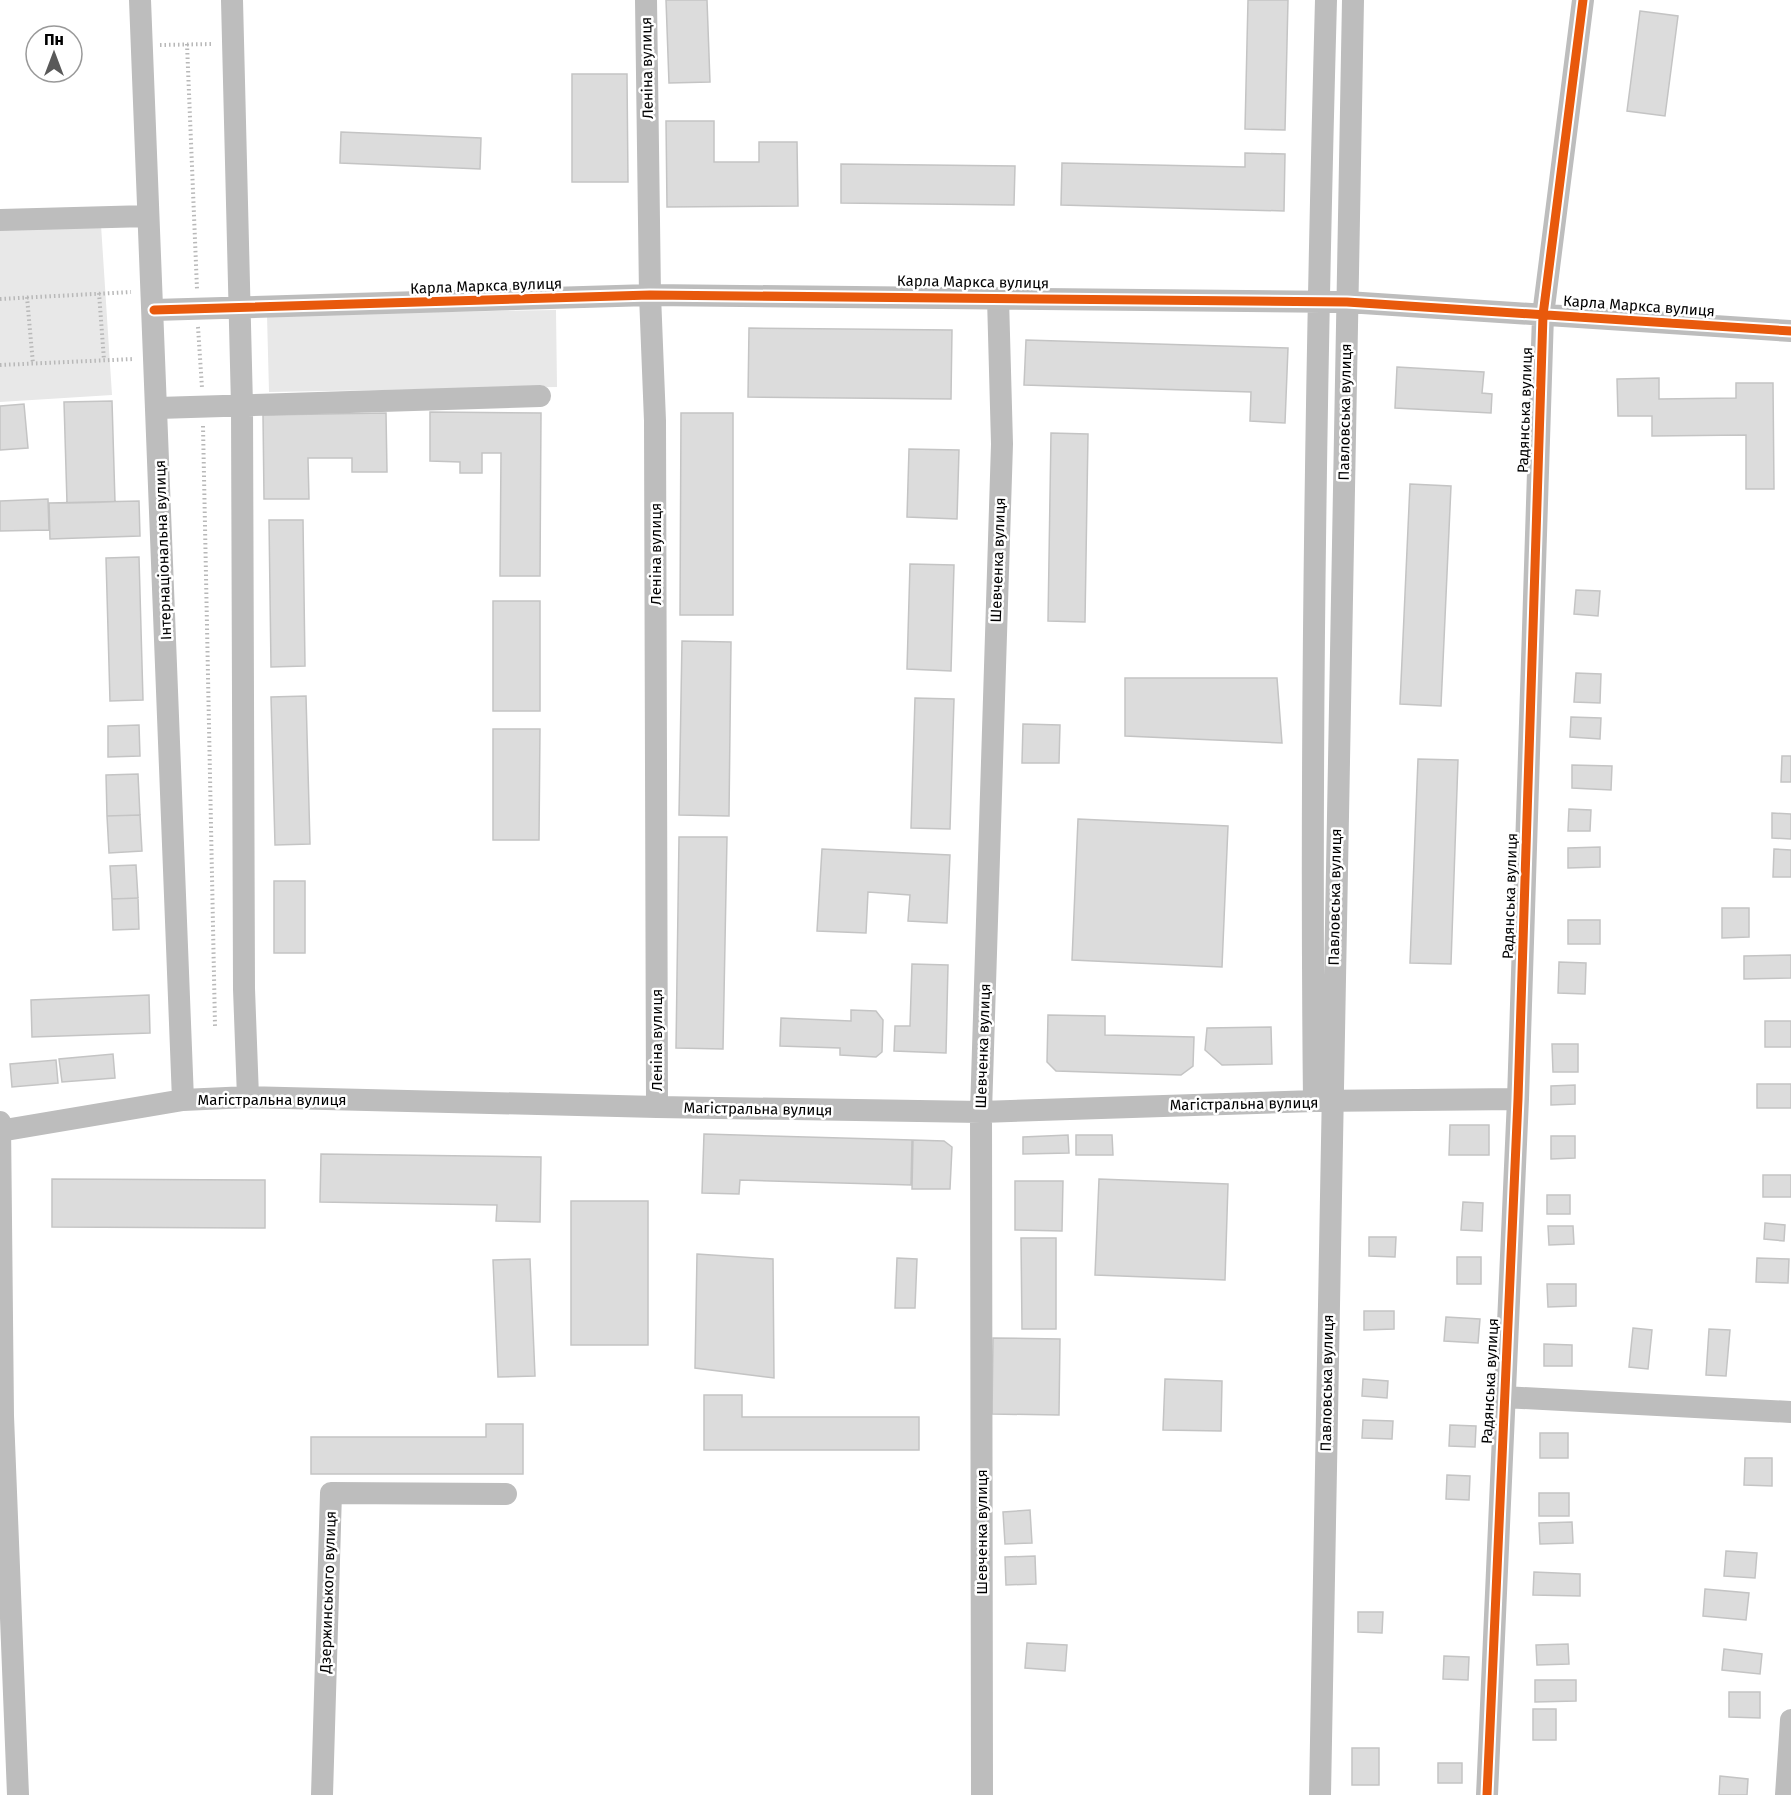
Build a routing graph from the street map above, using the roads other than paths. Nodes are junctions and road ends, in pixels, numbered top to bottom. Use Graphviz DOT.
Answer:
graph roads {
  1 [pos="140,0"];
  2 [pos="232,0"];
  3 [pos="646,0"];
  4 [pos="1326,0"];
  5 [pos="1353,0"];
  6 [pos="1583,0"];
  7 [pos="148,216"];
  8 [pos="0,220"];
  9 [pos="650,295"];
  10 [pos="998,298"];
  11 [pos="153,300"];
  12 [pos="1318,301"];
  13 [pos="1347,302"];
  14 [pos="238,309"];
  15 [pos="1543,315"];
  16 [pos="1791,331"];
  17 [pos="540,396"];
  18 [pos="242,406"];
  19 [pos="158,408"];
  20 [pos="248,1097"];
  21 [pos="1518,1099"];
  22 [pos="183,1100"];
  23 [pos="1323,1102"];
  24 [pos="657,1107"];
  25 [pos="981,1112"];
  26 [pos="0,1122"];
  27 [pos="0,1131"];
  28 [pos="1504,1397"];
  29 [pos="1791,1412"];
  30 [pos="506,1494"];
  31 [pos="1791,1720"];
  32 [pos="18,1795"];
  33 [pos="322,1795"];
  34 [pos="982,1795"];
  35 [pos="1320,1795"];
  36 [pos="1487,1795"];
  37 [pos="1786,1795"];
  1 -- 7 [label="street, Інтернаціональна вулиця"];
  2 -- 14 [label="street"];
  3 -- 9 [label="street, Леніна вулиця"];
  4 -- 12 [label="street, Павловська вулиця"];
  5 -- 13 [label="street, Павловська вулиця"];
  6 -- 15 [label="street, Радянська вулиця"];
  7 -- 8 [label="street"];
  7 -- 11 [label="street, Інтернаціональна вулиця"];
  9 -- 10 [label="street, Карла Маркса вулиця"];
  9 -- 14 [label="street, Карла Маркса вулиця"];
  9 -- 24 [label="street, Леніна вулиця"];
  10 -- 12 [label="street, Карла Маркса вулиця"];
  10 -- 25 [label="street, Шевченка вулиця"];
  11 -- 14 [label="street, Карла Маркса вулиця"];
  11 -- 19 [label="street, Інтернаціональна вулиця"];
  12 -- 13 [label="street, Карла Маркса вулиця"];
  12 -- 23 [label="street, Павловська вулиця"];
  13 -- 15 [label="street, Карла Маркса вулиця"];
  13 -- 23 [label="street, Павловська вулиця"];
  14 -- 18 [label="street"];
  15 -- 16 [label="street, Карла Маркса вулиця"];
  15 -- 21 [label="street, Радянська вулиця"];
  17 -- 18 [label="street"];
  18 -- 19 [label="street"];
  18 -- 20 [label="street"];
  19 -- 22 [label="street, Інтернаціональна вулиця"];
  20 -- 22 [label="street, Магістральна вулиця"];
  20 -- 24 [label="street, Магістральна вулиця"];
  21 -- 23 [label="street, Магістральна вулиця"];
  21 -- 28 [label="street, Радянська вулиця"];
  22 -- 27 [label="street, Магістральна вулиця"];
  23 -- 25 [label="street, Магістральна вулиця"];
  23 -- 35 [label="street, Павловська вулиця"];
  24 -- 25 [label="street, Магістральна вулиця"];
  25 -- 34 [label="street, Шевченка вулиця"];
  26 -- 27 [label="street"];
  27 -- 32 [label="street"];
  28 -- 29 [label="street"];
  28 -- 36 [label="street, Радянська вулиця"];
  30 -- 33 [label="street, Дзержинського вулиця"];
  31 -- 37 [label="street"];
}
